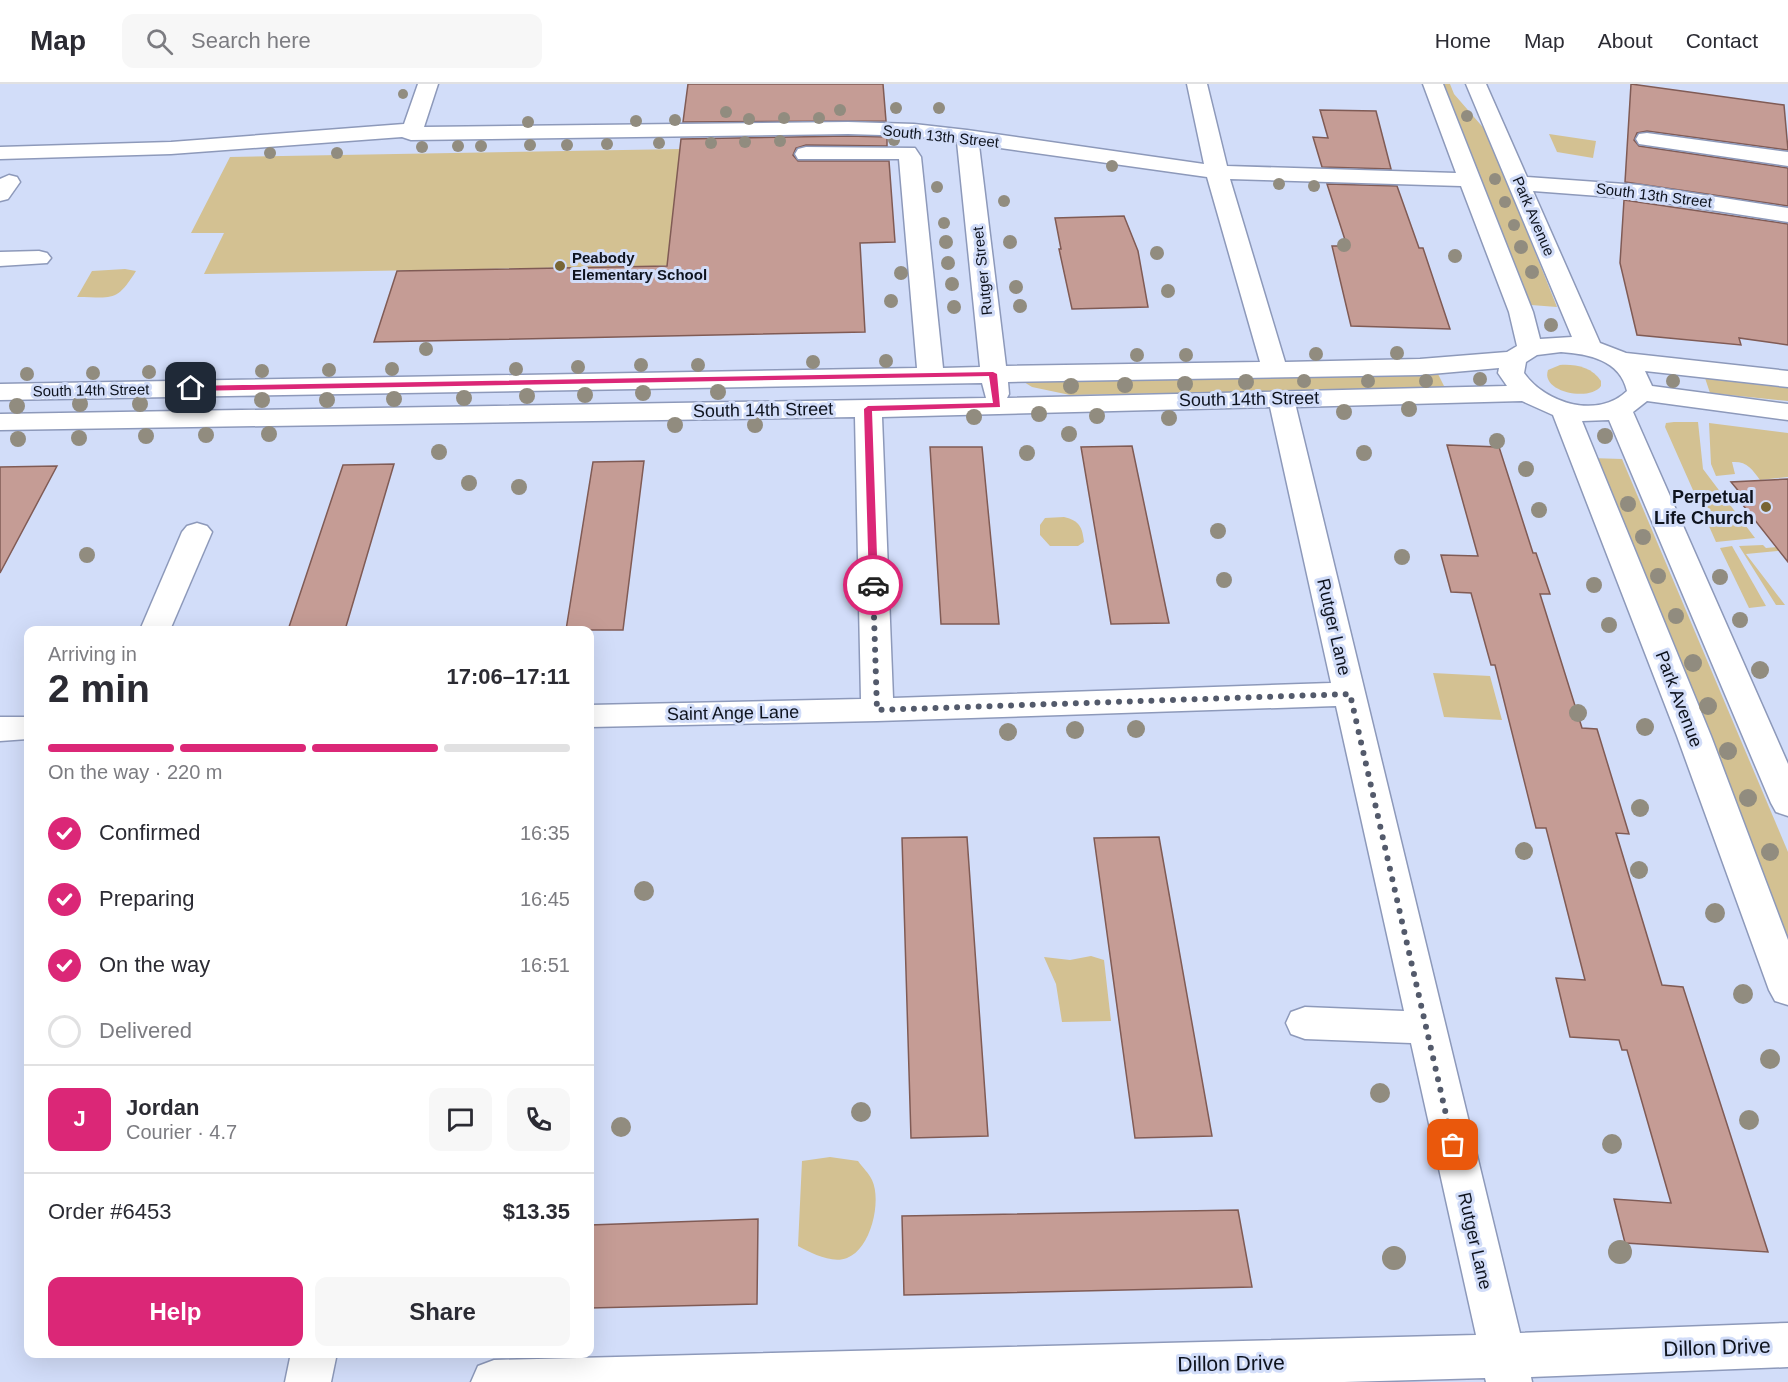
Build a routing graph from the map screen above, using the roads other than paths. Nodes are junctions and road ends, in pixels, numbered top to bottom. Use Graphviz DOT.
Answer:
graph roads {
  1 [pos="428,84"];
  2 [pos="1197,84"];
  3 [pos="1433,84"];
  4 [pos="1476,84"];
  5 [pos="412,132"];
  6 [pos="967,136"];
  7 [pos="1647,139"];
  8 [pos="0,153"];
  9 [pos="806,154"];
  10 [pos="1788,159"];
  11 [pos="1217,172"];
  12 [pos="1470,180"];
  13 [pos="1520,183"];
  14 [pos="1788,214"];
  15 [pos="39,258"];
  16 [pos="0,259"];
  17 [pos="1589,348"];
  18 [pos="1522,354"];
  19 [pos="1619,360"];
  20 [pos="993,374"];
  21 [pos="931,375"];
  22 [pos="1788,379"];
  23 [pos="1278,384"];
  24 [pos="0,392"];
  25 [pos="1527,393"];
  26 [pos="1630,401"];
  27 [pos="997,405"];
  28 [pos="868,409"];
  29 [pos="1565,411"];
  30 [pos="1788,412"];
  31 [pos="0,422"];
  32 [pos="198,532"];
  33 [pos="157,626"];
  34 [pos="1350,694"];
  35 [pos="877,710"];
  36 [pos="594,716"];
  37 [pos="24,728"];
  38 [pos="0,729"];
  39 [pos="1780,766"];
  40 [pos="1788,803"];
  41 [pos="1788,990"];
  42 [pos="1305,1023"];
  43 [pos="1426,1028"];
  44 [pos="1788,1345"];
  45 [pos="313,1358"];
  46 [pos="1505,1369"];
  47 [pos="308,1382"];
  48 [pos="494,1382"];
  1 -- 5 [label="street"];
  2 -- 11 [label="street, Rutger Lane"];
  3 -- 12 [label="street"];
  4 -- 13 [label="street, Park Avenue"];
  5 -- 6 [label="street, South 13th Street"];
  5 -- 8 [label="street, South 13th Street"];
  6 -- 11 [label="street, South 13th Street"];
  6 -- 20 [label="street, Rutger Street"];
  7 -- 10 [label="street"];
  9 -- 21 [label="street"];
  11 -- 12 [label="street, South 13th Street"];
  11 -- 23 [label="street, Rutger Lane"];
  12 -- 18 [label="street"];
  13 -- 14 [label="street, South 13th Street"];
  13 -- 17 [label="street, Park Avenue"];
  15 -- 16 [label="street"];
  17 -- 18 [label="street, South 14th Street"];
  17 -- 19 [label="street, South 14th Street"];
  18 -- 23 [label="street, South 14th Street"];
  18 -- 25 [label="street"];
  19 -- 22 [label="street"];
  19 -- 26 [label="street"];
  20 -- 21 [label="street, South 14th Street"];
  20 -- 23 [label="street, South 14th Street"];
  20 -- 27 [label="street, Rutger Street"];
  21 -- 24 [label="street, South 14th Street"];
  23 -- 25 [label="street, South 14th Street"];
  23 -- 27 [label="street, South 14th Street"];
  23 -- 34 [label="street, Rutger Lane"];
  25 -- 29 [label="street"];
  26 -- 29 [label="street"];
  26 -- 30 [label="street"];
  26 -- 39 [label="street"];
  27 -- 28 [label="street, South 14th Street"];
  28 -- 31 [label="street, South 14th Street"];
  28 -- 35 [label="street"];
  29 -- 41 [label="street, Park Avenue"];
  32 -- 33 [label="street"];
  34 -- 35 [label="street, Saint Ange Lane"];
  34 -- 43 [label="street, Rutger Lane"];
  35 -- 36 [label="street, Saint Ange Lane"];
  37 -- 38 [label="street"];
  39 -- 40 [label="street"];
  42 -- 43 [label="street"];
  43 -- 46 [label="street, Rutger Lane"];
  44 -- 46 [label="street, Dillon Drive"];
  45 -- 47 [label="street"];
  46 -- 48 [label="street, Dillon Drive"];
}
